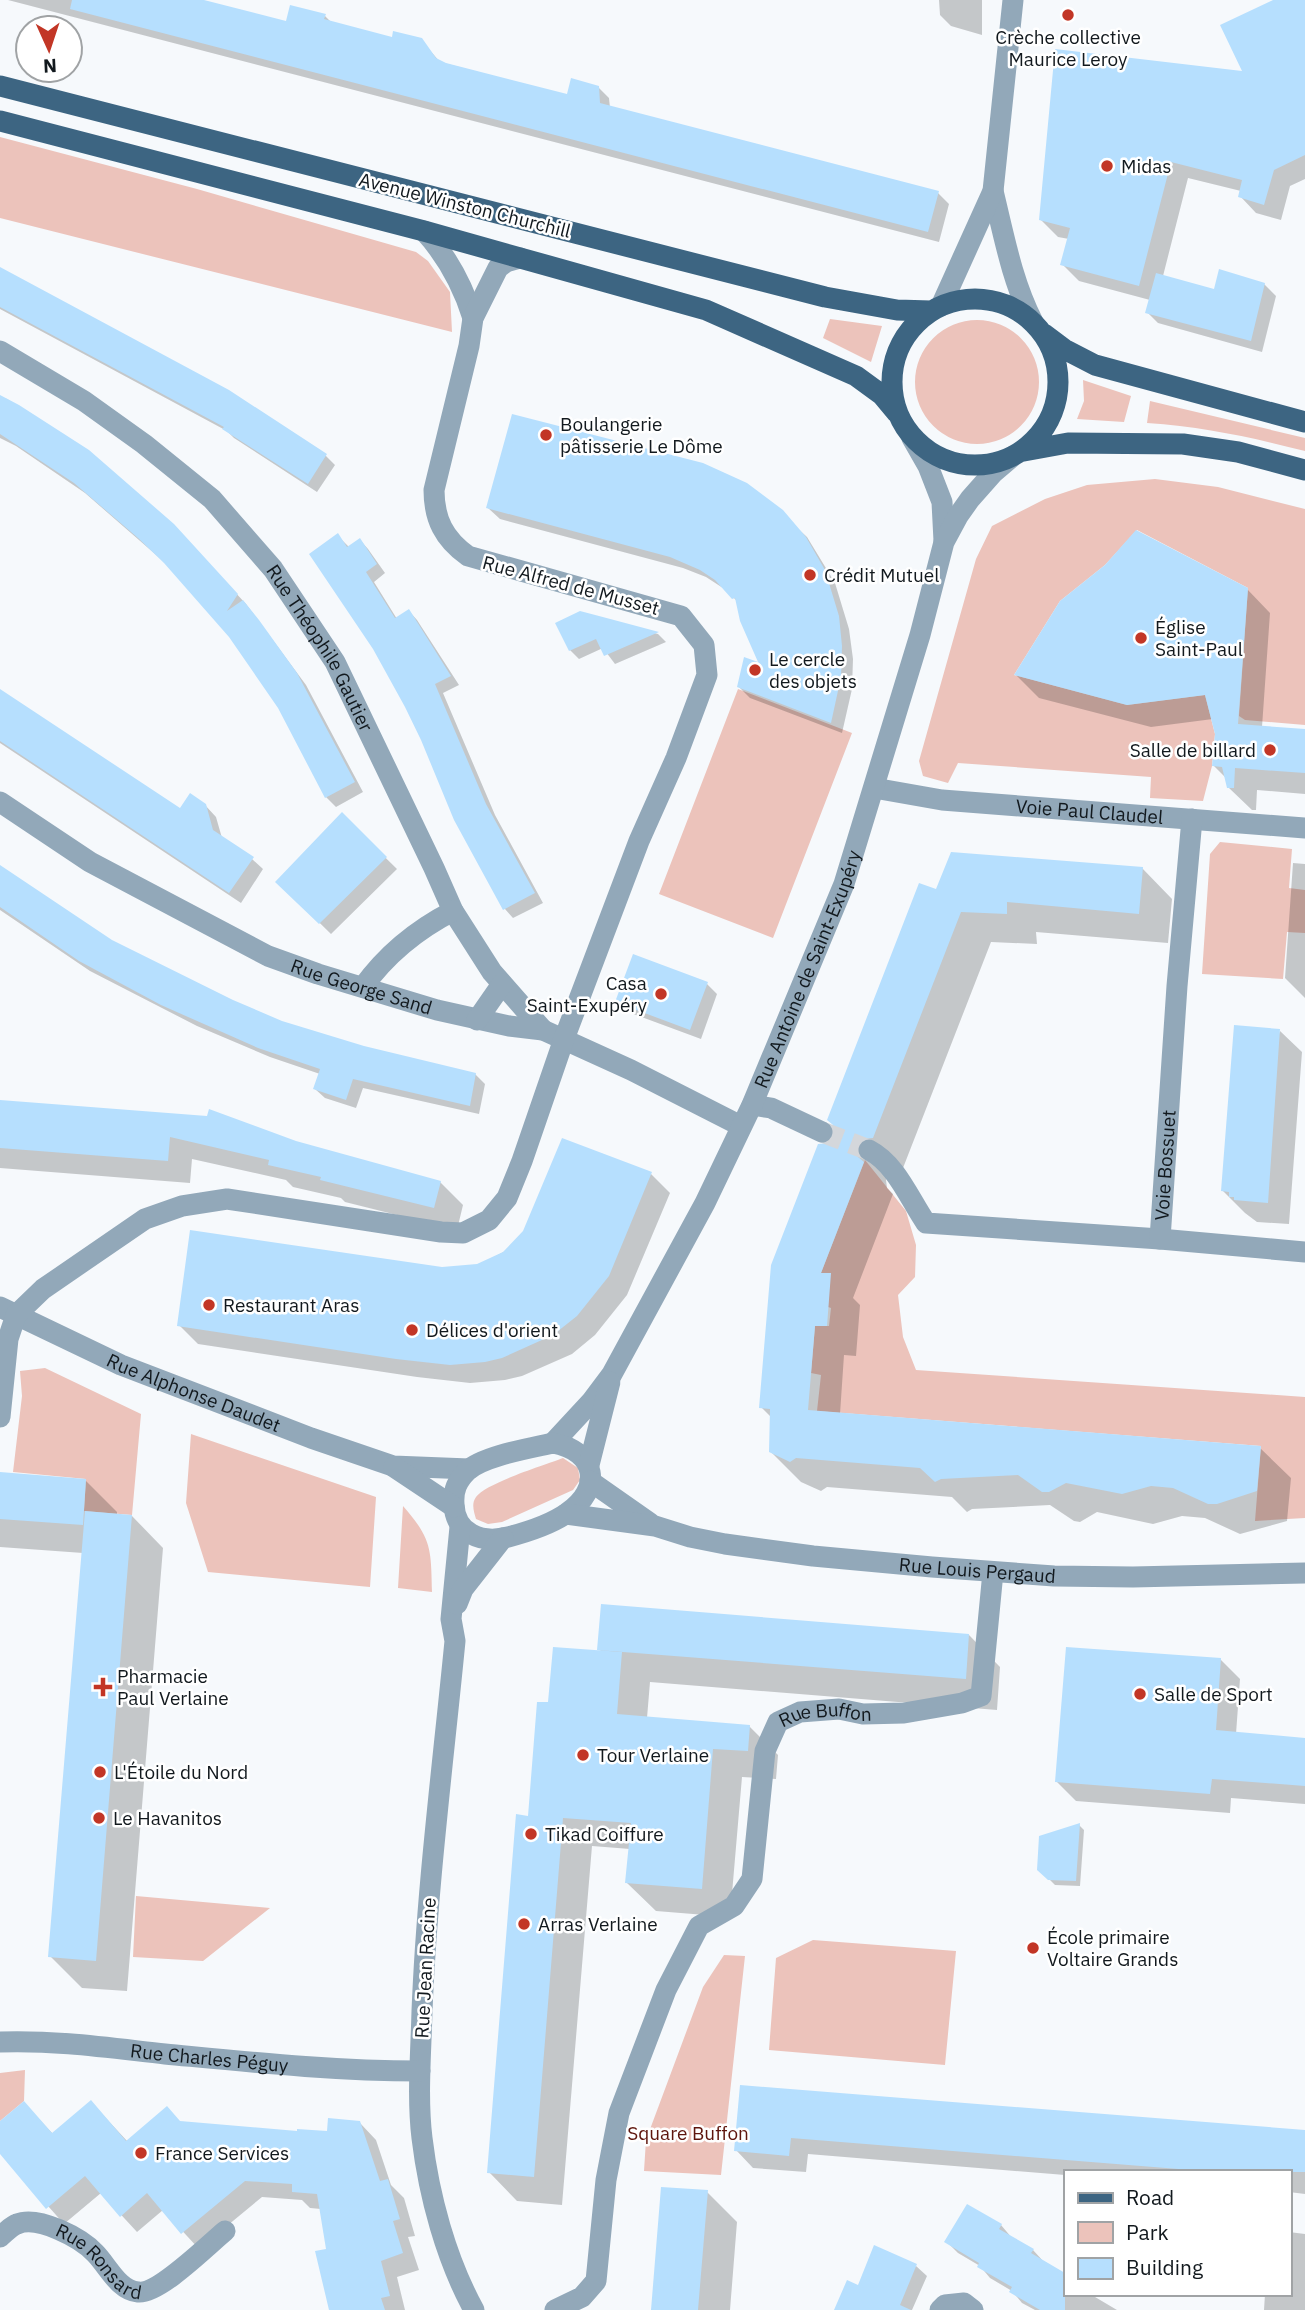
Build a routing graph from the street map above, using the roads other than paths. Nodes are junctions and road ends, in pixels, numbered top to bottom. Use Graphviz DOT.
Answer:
graph roads {
  1 [pos="1013,0"];
  2 [pos="0,86"];
  3 [pos="0,121"];
  4 [pos="993,191"];
  5 [pos="424,231"];
  6 [pos="520,258"];
  7 [pos="936,309"];
  8 [pos="473,318"];
  9 [pos="1036,326"];
  10 [pos="0,351"];
  11 [pos="897,413"];
  12 [pos="1305,422"];
  13 [pos="912,438"];
  14 [pos="1017,454"];
  15 [pos="1305,470"];
  16 [pos="944,542"];
  17 [pos="874,788"];
  18 [pos="0,802"];
  19 [pos="1192,819"];
  20 [pos="1305,828"];
  21 [pos="453,911"];
  22 [pos="502,984"];
  23 [pos="363,987"];
  24 [pos="477,1020"];
  25 [pos="543,1030"];
  26 [pos="564,1039"];
  27 [pos="752,1105"];
  28 [pos="741,1126"];
  29 [pos="822,1132"];
  30 [pos="874,1153"];
  31 [pos="1160,1239"];
  32 [pos="1305,1252"];
  33 [pos="8,1311"];
  34 [pos="612,1374"];
  35 [pos="0,1417"];
  36 [pos="553,1443"];
  37 [pos="393,1466"];
  38 [pos="469,1469"];
  39 [pos="589,1473"];
  40 [pos="566,1514"];
  41 [pos="457,1517"];
  42 [pos="655,1526"];
  43 [pos="503,1538"];
  44 [pos="993,1572"];
  45 [pos="1305,1573"];
  46 [pos="451,1619"];
  47 [pos="0,2042"];
  48 [pos="420,2071"];
  49 [pos="225,2231"];
  50 [pos="0,2237"];
  51 [pos="474,2310"];
  52 [pos="555,2310"];
  53 [pos="940,2310"];
  54 [pos="973,2310"];
  1 -- 4 [label="street"];
  2 -- 7 [label="main road, Avenue Winston Churchill"];
  3 -- 5 [label="main road, Avenue Winston Churchill"];
  4 -- 7 [label="street"];
  4 -- 9 [label="street"];
  5 -- 6 [label="main road, Avenue Winston Churchill"];
  5 -- 8 [label="street"];
  6 -- 8 [label="street, Rue Alfred de Musset"];
  6 -- 11 [label="main road, Avenue Winston Churchill"];
  7 -- 9 [label="main road"];
  7 -- 11 [label="main road"];
  8 -- 26 [label="street, Rue Alfred de Musset"];
  9 -- 12 [label="main road"];
  9 -- 14 [label="main road"];
  10 -- 21 [label="street, Rue Théophile Gautier"];
  11 -- 13 [label="main road"];
  13 -- 14 [label="main road"];
  13 -- 16 [label="street"];
  14 -- 15 [label="main road"];
  14 -- 16 [label="street"];
  16 -- 17 [label="street, Rue Antoine de Saint-Exupéry"];
  17 -- 19 [label="street, Voie Paul Claudel"];
  17 -- 27 [label="street, Rue Antoine de Saint-Exupéry"];
  18 -- 23 [label="street, Rue George Sand"];
  19 -- 20 [label="street, Voie Paul Claudel"];
  19 -- 31 [label="street, Voie Bossuet"];
  21 -- 22 [label="street, Rue Théophile Gautier"];
  21 -- 23 [label="street"];
  22 -- 24 [label="street"];
  22 -- 25 [label="street, Rue Théophile Gautier"];
  23 -- 24 [label="street, Rue George Sand"];
  24 -- 25 [label="street, Rue George Sand"];
  25 -- 26 [label="street, Rue George Sand"];
  26 -- 28 [label="street, Rue George Sand"];
  26 -- 33 [label="street, Rue Alfred de Musset"];
  27 -- 28 [label="street, Rue Antoine de Saint-Exupéry"];
  27 -- 29 [label="street"];
  28 -- 34 [label="street, Rue Antoine de Saint-Exupéry"];
  30 -- 31 [label="street, Voie Bossuet"];
  31 -- 32 [label="street"];
  33 -- 35 [label="street"];
  33 -- 37 [label="street, Rue Alphonse Daudet"];
  34 -- 36 [label="street, Rue Antoine de Saint-Exupéry"];
  34 -- 39 [label="street, Rue Antoine de Saint-Exupéry"];
  36 -- 38 [label="street"];
  36 -- 39 [label="street"];
  37 -- 38 [label="street, Rue Alphonse Daudet"];
  37 -- 41 [label="street, Rue Alphonse Daudet"];
  38 -- 41 [label="street"];
  39 -- 40 [label="street"];
  39 -- 42 [label="street, Rue Louis Pergaud"];
  40 -- 42 [label="street, Rue Louis Pergaud"];
  40 -- 43 [label="street"];
  41 -- 43 [label="street"];
  41 -- 46 [label="street, Rue Jean Racine"];
  42 -- 44 [label="street, Rue Louis Pergaud"];
  43 -- 46 [label="street, Rue Jean Racine"];
  44 -- 45 [label="street, Rue Louis Pergaud"];
  44 -- 52 [label="street, Rue Buffon"];
  46 -- 48 [label="street, Rue Jean Racine"];
  47 -- 48 [label="street, Rue Charles Péguy"];
  48 -- 51 [label="street, Rue Jean Racine"];
  49 -- 50 [label="street, Rue Ronsard"];
  53 -- 54 [label="street"];
}
